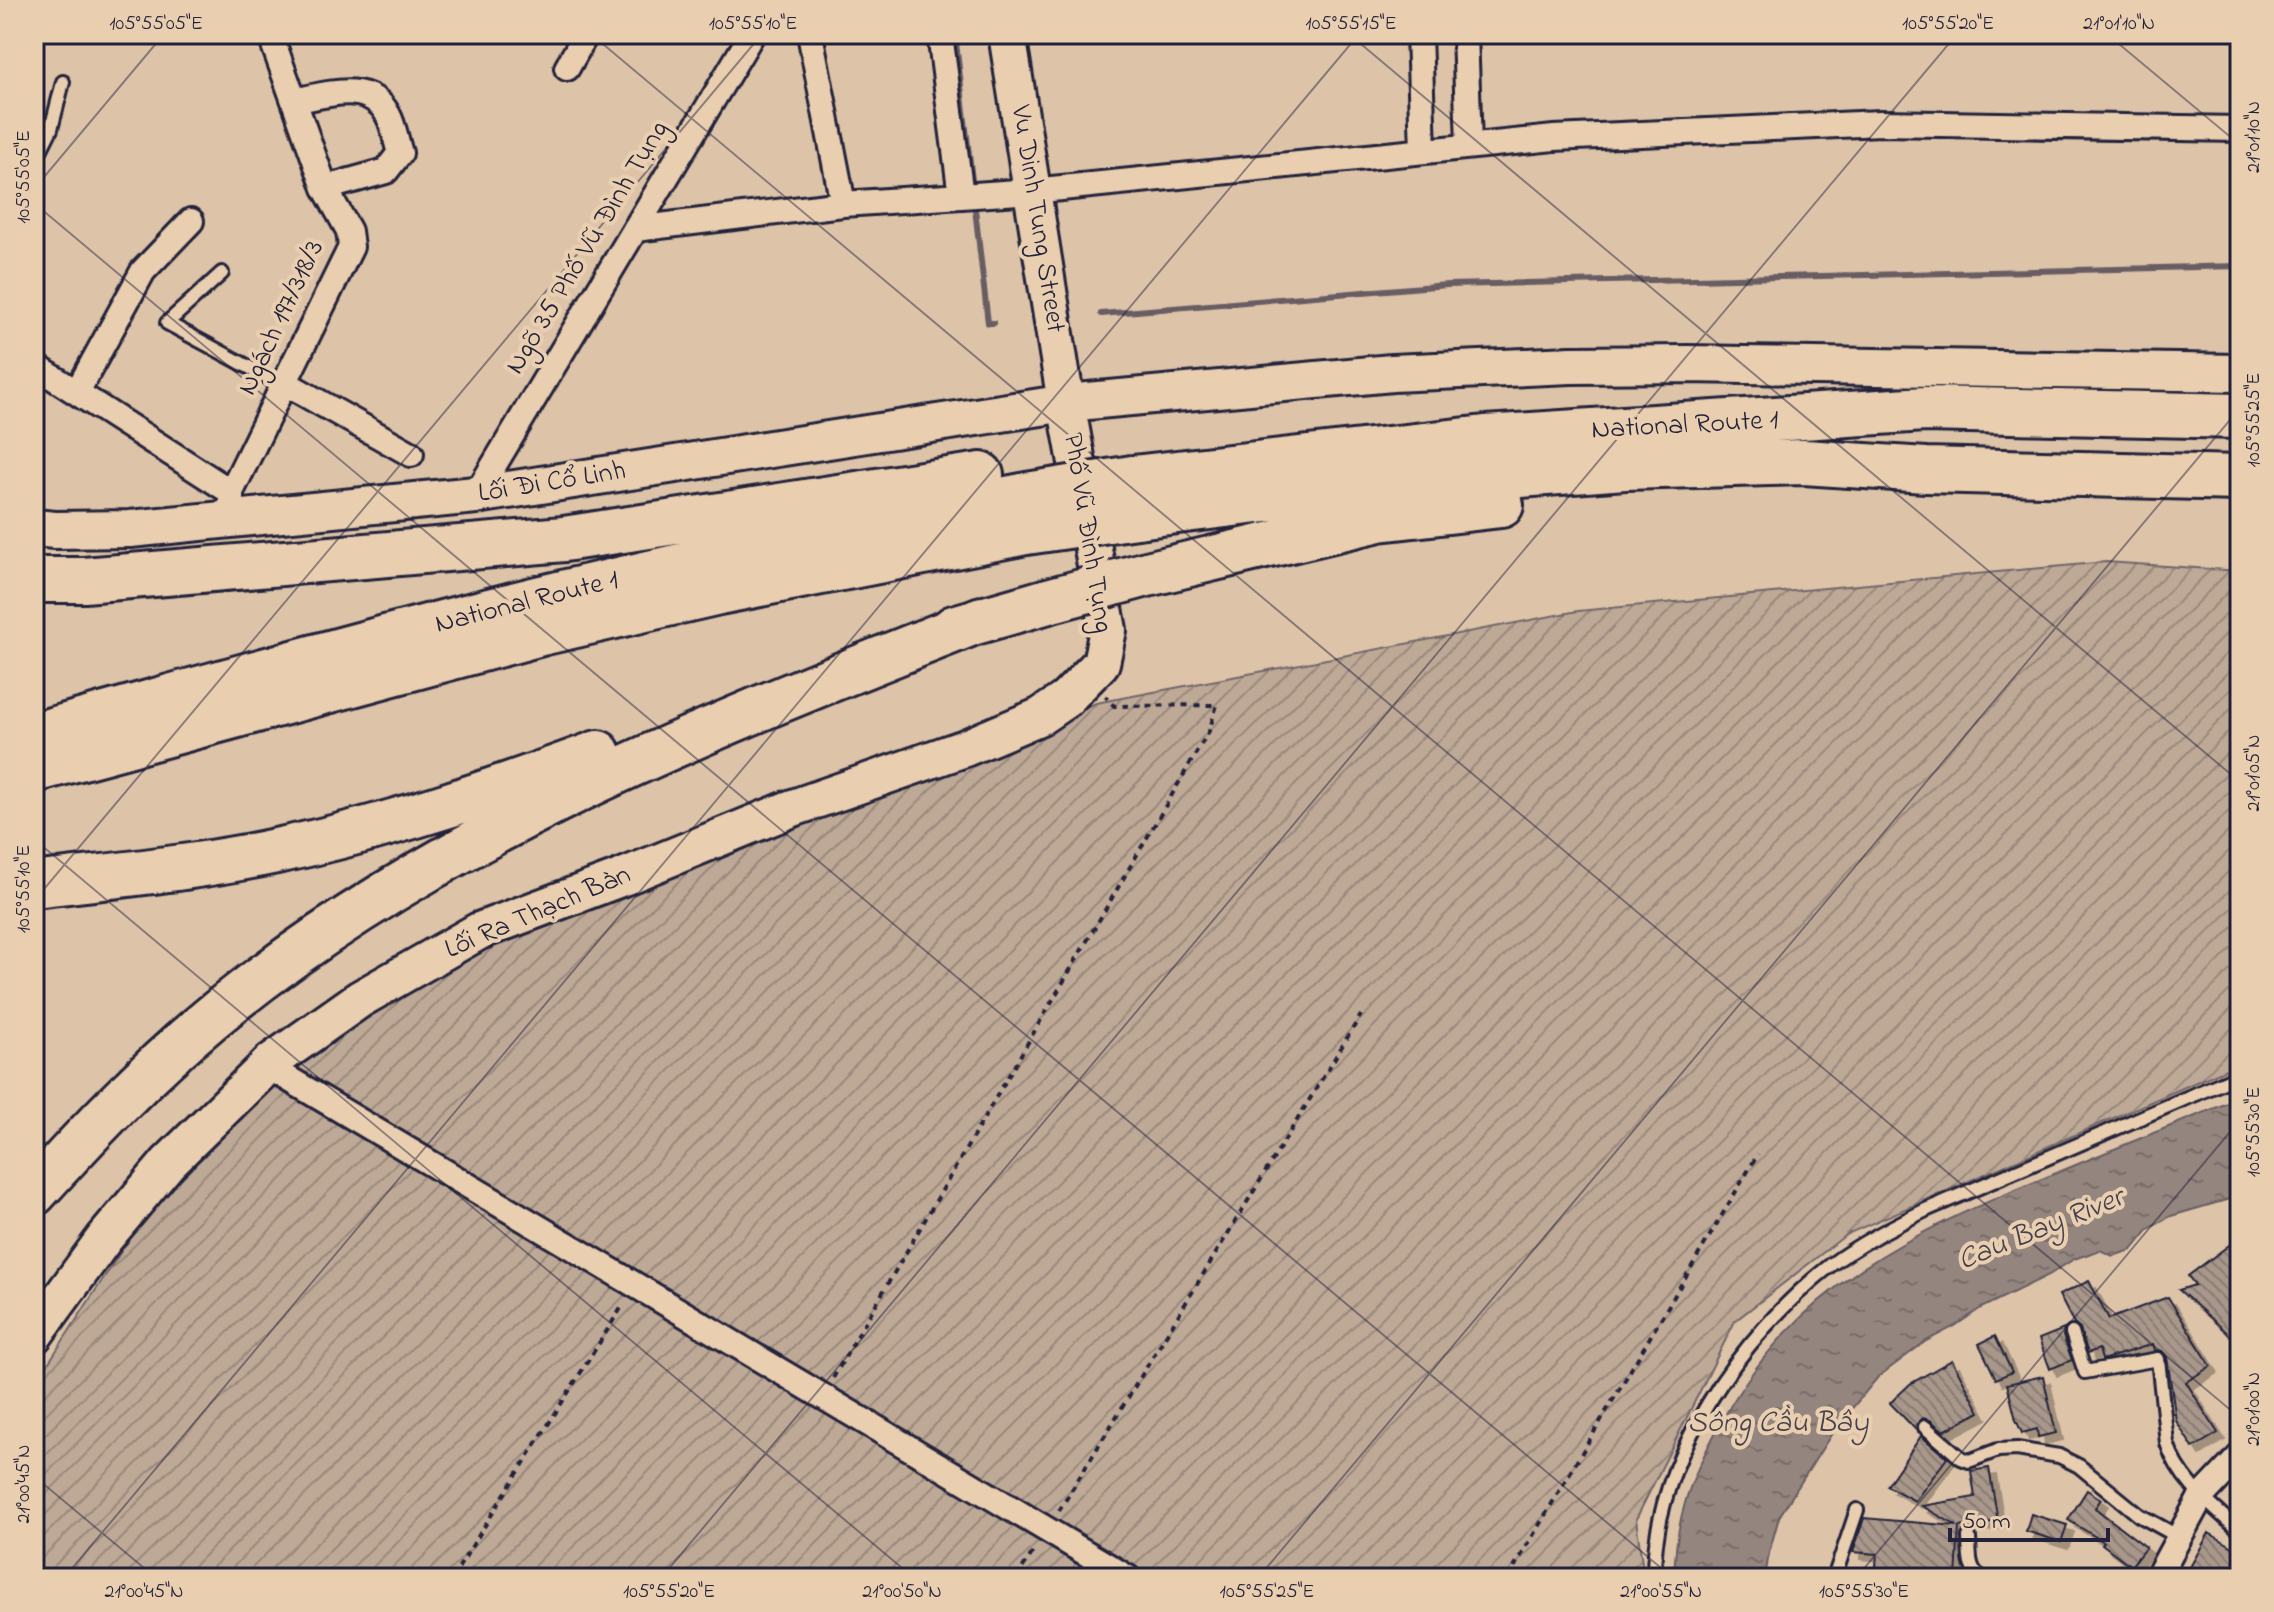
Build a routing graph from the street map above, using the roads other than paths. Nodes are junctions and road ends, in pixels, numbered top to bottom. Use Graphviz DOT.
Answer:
graph roads {
  1 [pos="270,34"];
  2 [pos="586,34"];
  3 [pos="752,34"];
  4 [pos="810,34"];
  5 [pos="940,34"];
  6 [pos="1007,34"];
  7 [pos="1419,34"];
  8 [pos="1465,34"];
  9 [pos="567,68"];
  10 [pos="63,82"];
  11 [pos="294,101"];
  12 [pos="2240,129"];
  13 [pos="1469,145"];
  14 [pos="1423,150"];
  15 [pos="34,163"];
  16 [pos="325,188"];
  17 [pos="1023,192"];
  18 [pos="961,196"];
  19 [pos="843,204"];
  20 [pos="191,221"];
  21 [pos="635,229"];
  22 [pos="222,273"];
  23 [pos="34,365"];
  24 [pos="2240,373"];
  25 [pos="284,384"];
  26 [pos="77,392"];
  27 [pos="1066,403"];
  28 [pos="2240,416"];
  29 [pos="411,454"];
  30 [pos="2240,478"];
  31 [pos="1133,482"];
  32 [pos="476,494"];
  33 [pos="2240,496"];
  34 [pos="1025,498"];
  35 [pos="230,505"];
  36 [pos="34,528"];
  37 [pos="467,546"];
  38 [pos="34,580"];
  39 [pos="34,609"];
  40 [pos="982,619"];
  41 [pos="1094,671"];
  42 [pos="34,735"];
  43 [pos="34,770"];
  44 [pos="34,885"];
  45 [pos="267,1066"];
  46 [pos="2240,1075"];
  47 [pos="34,1193"];
  48 [pos="2072,1333"];
  49 [pos="34,1335"];
  50 [pos="1925,1427"];
  51 [pos="2240,1456"];
  52 [pos="2201,1497"];
  53 [pos="1857,1510"];
  54 [pos="2240,1531"];
  55 [pos="1969,1537"];
  56 [pos="2179,1537"];
  57 [pos="1128,1578"];
  58 [pos="1654,1578"];
  59 [pos="1834,1578"];
  60 [pos="1983,1578"];
  61 [pos="2157,1578"];
  1 -- 11 [label="street, Ngách 197/318/3"];
  2 -- 9 [label="street"];
  3 -- 21 [label="street, Ngõ 35 Phố Vũ Đình Tụng"];
  4 -- 19 [label="street"];
  5 -- 18 [label="street"];
  6 -- 17 [label="main road, Vu Dinh Tung Street"];
  7 -- 14 [label="street"];
  8 -- 13 [label="street"];
  10 -- 15 [label="lane"];
  11 -- 16 [label="street, Ngách 197/318/3"];
  11 -- 16 [label="street"];
  12 -- 13 [label="street"];
  13 -- 14 [label="street"];
  14 -- 17 [label="street"];
  16 -- 25 [label="street, Ngách 197/318/3"];
  17 -- 18 [label="street"];
  17 -- 27 [label="main road, Vu Dinh Tung Street"];
  18 -- 19 [label="street"];
  19 -- 21 [label="street"];
  20 -- 26 [label="street"];
  21 -- 32 [label="street, Ngõ 35 Phố Vũ Đình Tụng"];
  22 -- 25 [label="lane"];
  23 -- 26 [label="street"];
  24 -- 27 [label="main road, Lối Đi Cổ Linh"];
  25 -- 29 [label="street"];
  25 -- 35 [label="street, Ngách 197/318/3"];
  26 -- 35 [label="street"];
  27 -- 32 [label="main road, Lối Đi Cổ Linh"];
  27 -- 41 [label="main road, Phố Vũ Đình Tụng"];
  28 -- 31 [label="highway, National Route 1"];
  30 -- 31 [label="highway, National Route 1"];
  31 -- 34 [label="highway, bridge"];
  32 -- 35 [label="main road, Lối Đi Cổ Linh"];
  33 -- 40 [label="highway, bridge"];
  34 -- 37 [label="highway"];
  34 -- 42 [label="highway, National Route 1"];
  34 -- 43 [label="highway, National Route 1"];
  35 -- 36 [label="main road, Lối Đi Cổ Linh"];
  37 -- 38 [label="highway"];
  37 -- 39 [label="highway"];
  40 -- 44 [label="highway"];
  40 -- 47 [label="highway"];
  41 -- 45 [label="main road, Lối Ra Thạch Bàn"];
  45 -- 49 [label="main road, Lối Ra Thạch Bàn"];
  45 -- 57 [label="street"];
  46 -- 58 [label="lane"];
  48 -- 52 [label="lane"];
  50 -- 56 [label="lane"];
  51 -- 52 [label="street"];
  52 -- 54 [label="lane"];
  52 -- 56 [label="street"];
  53 -- 59 [label="lane"];
  55 -- 60 [label="lane"];
  56 -- 61 [label="street"];
}
